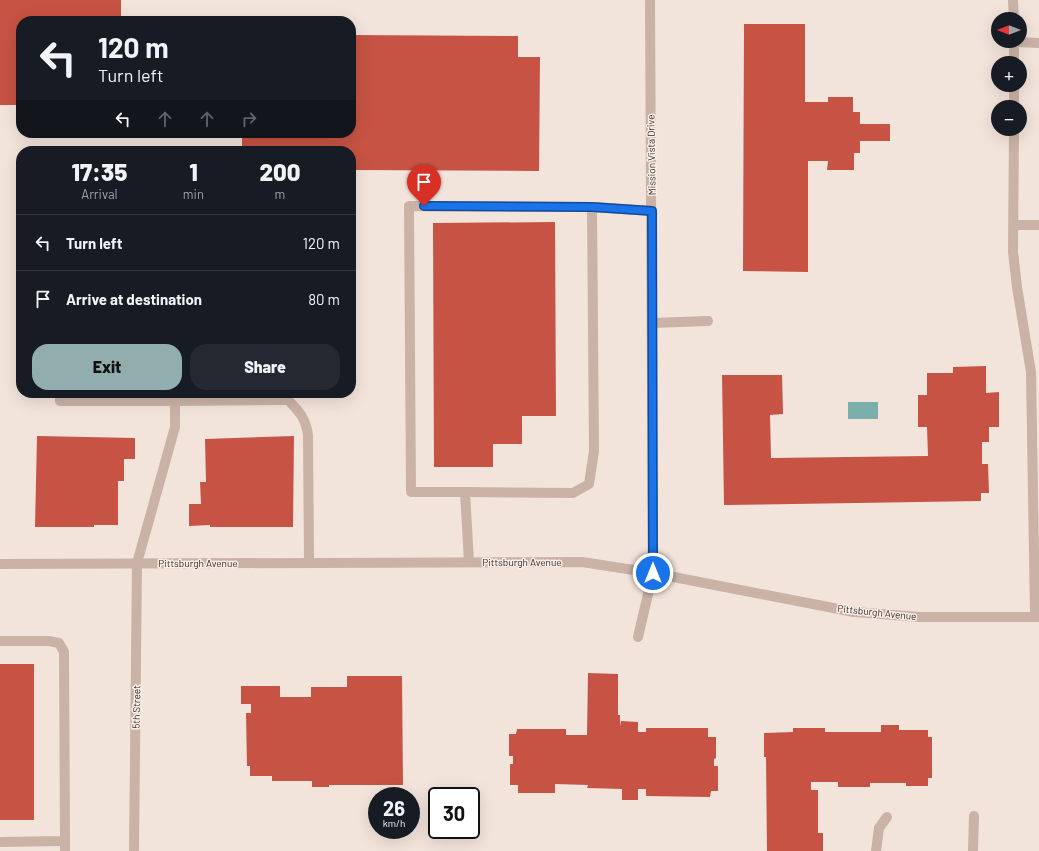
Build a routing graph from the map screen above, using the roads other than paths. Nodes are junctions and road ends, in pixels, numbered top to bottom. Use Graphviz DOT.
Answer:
graph roads {
  1 [pos="650,0"];
  2 [pos="1013,0"];
  3 [pos="1014,12"];
  4 [pos="1027,42"];
  5 [pos="1039,43"];
  6 [pos="1014,136"];
  7 [pos="592,207"];
  8 [pos="652,211"];
  9 [pos="1014,225"];
  10 [pos="1039,225"];
  11 [pos="708,321"];
  12 [pos="652,323"];
  13 [pos="1035,394"];
  14 [pos="60,398"];
  15 [pos="243,398"];
  16 [pos="290,398"];
  17 [pos="175,401"];
  18 [pos="465,492"];
  19 [pos="309,562"];
  20 [pos="469,562"];
  21 [pos="137,563"];
  22 [pos="0,564"];
  23 [pos="653,573"];
  24 [pos="1037,617"];
  25 [pos="638,637"];
  26 [pos="0,641"];
  27 [pos="974,816"];
  28 [pos="887,817"];
  29 [pos="0,842"];
  30 [pos="65,846"];
  31 [pos="134,851"];
  32 [pos="876,851"];
  33 [pos="973,851"];
  1 -- 8 [label="street, Mission Vista Drive"];
  2 -- 3 [label="street"];
  4 -- 5 [label="street"];
  6 -- 9 [label="street"];
  7 -- 8 [label="street"];
  7 -- 18 [label="street"];
  7 -- 18 [label="street"];
  8 -- 12 [label="street, Mission Vista Drive"];
  9 -- 10 [label="street"];
  9 -- 13 [label="street"];
  11 -- 12 [label="street"];
  12 -- 23 [label="street, Mission Vista Drive"];
  13 -- 24 [label="street"];
  14 -- 17 [label="street"];
  15 -- 17 [label="street"];
  16 -- 19 [label="street"];
  17 -- 21 [label="street, 5th Street"];
  18 -- 20 [label="street"];
  19 -- 20 [label="street, Pittsburgh Avenue"];
  19 -- 21 [label="street, Pittsburgh Avenue"];
  20 -- 23 [label="street, Pittsburgh Avenue"];
  21 -- 22 [label="street, Pittsburgh Avenue"];
  21 -- 31 [label="street, 5th Street"];
  23 -- 24 [label="street, Pittsburgh Avenue"];
  23 -- 25 [label="street, Mission Vista Drive"];
  26 -- 30 [label="street"];
  27 -- 33 [label="street"];
  28 -- 32 [label="street"];
  29 -- 30 [label="street"];
}
